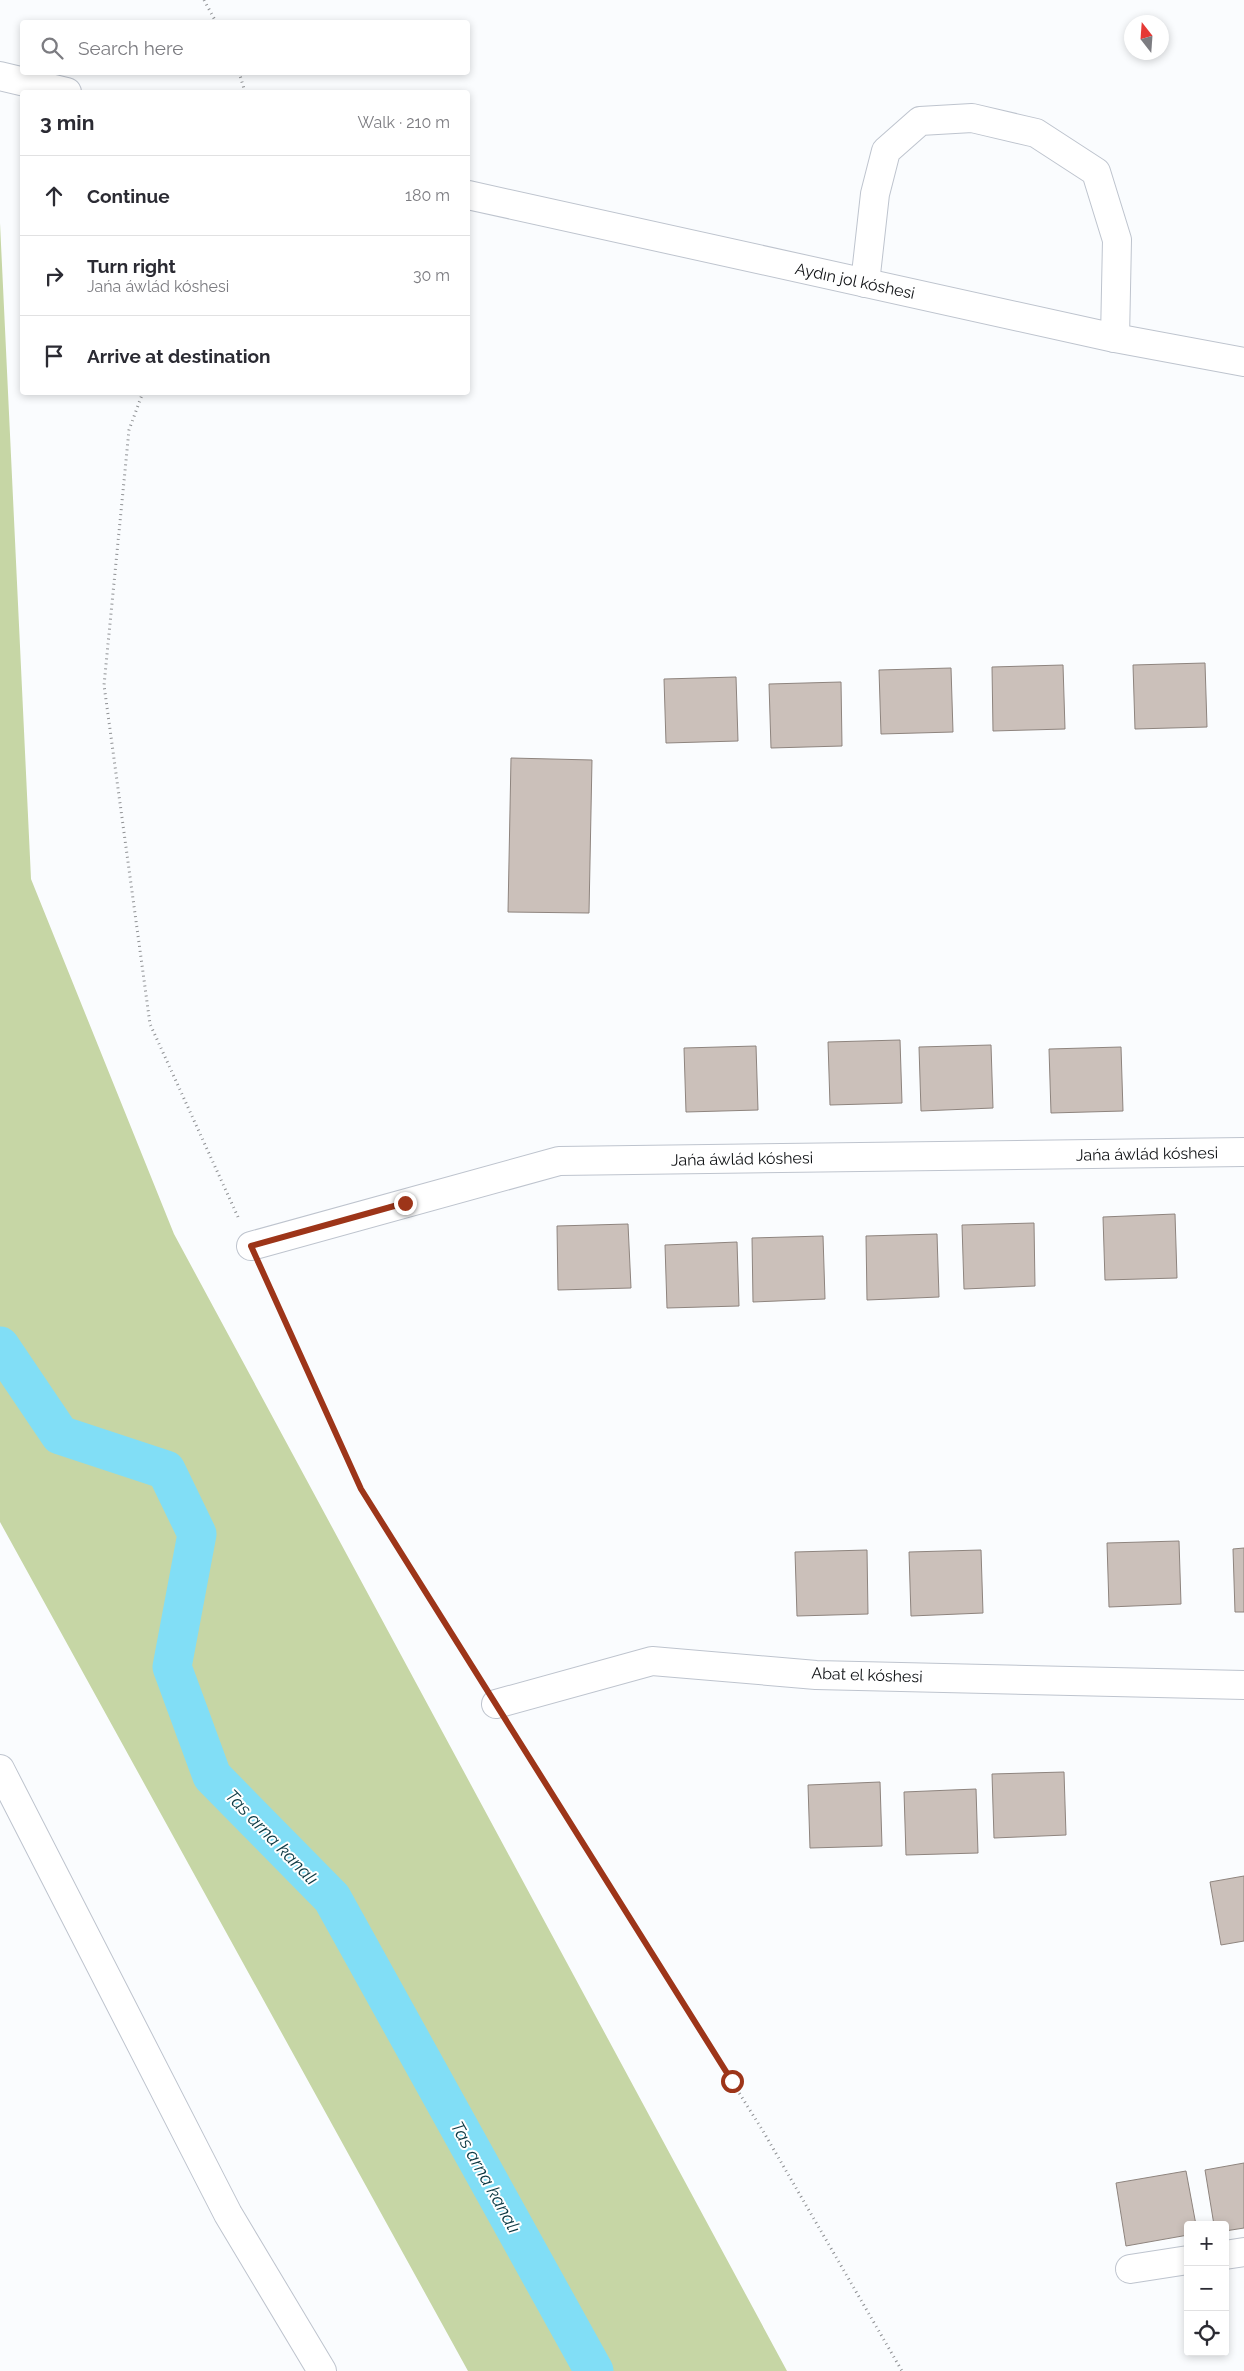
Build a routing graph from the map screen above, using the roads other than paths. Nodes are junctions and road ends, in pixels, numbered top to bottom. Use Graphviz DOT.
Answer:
graph roads {
  1 [pos="0,76"];
  2 [pos="59,90"];
  3 [pos="470,195"];
  4 [pos="865,283"];
  5 [pos="1115,338"];
  6 [pos="1244,362"];
  7 [pos="1244,1152"];
  8 [pos="251,1246"];
  9 [pos="1244,1685"];
  10 [pos="496,1704"];
  11 [pos="0,1769"];
  12 [pos="1244,2252"];
  13 [pos="1229,2254"];
  14 [pos="1184,2261"];
  15 [pos="1130,2269"];
  16 [pos="322,2371"];
  1 -- 2 [label="street"];
  3 -- 4 [label="street, Aydın jol kóshesi"];
  4 -- 5 [label="street, Aydın jol kóshesi"];
  4 -- 5 [label="street"];
  5 -- 6 [label="street, Aydın jol kóshesi"];
  7 -- 8 [label="street, Jańa áwlád kóshesi"];
  9 -- 10 [label="street, Abat el kóshesi"];
  11 -- 16 [label="street"];
  12 -- 13 [label="street"];
  14 -- 15 [label="street"];
}
